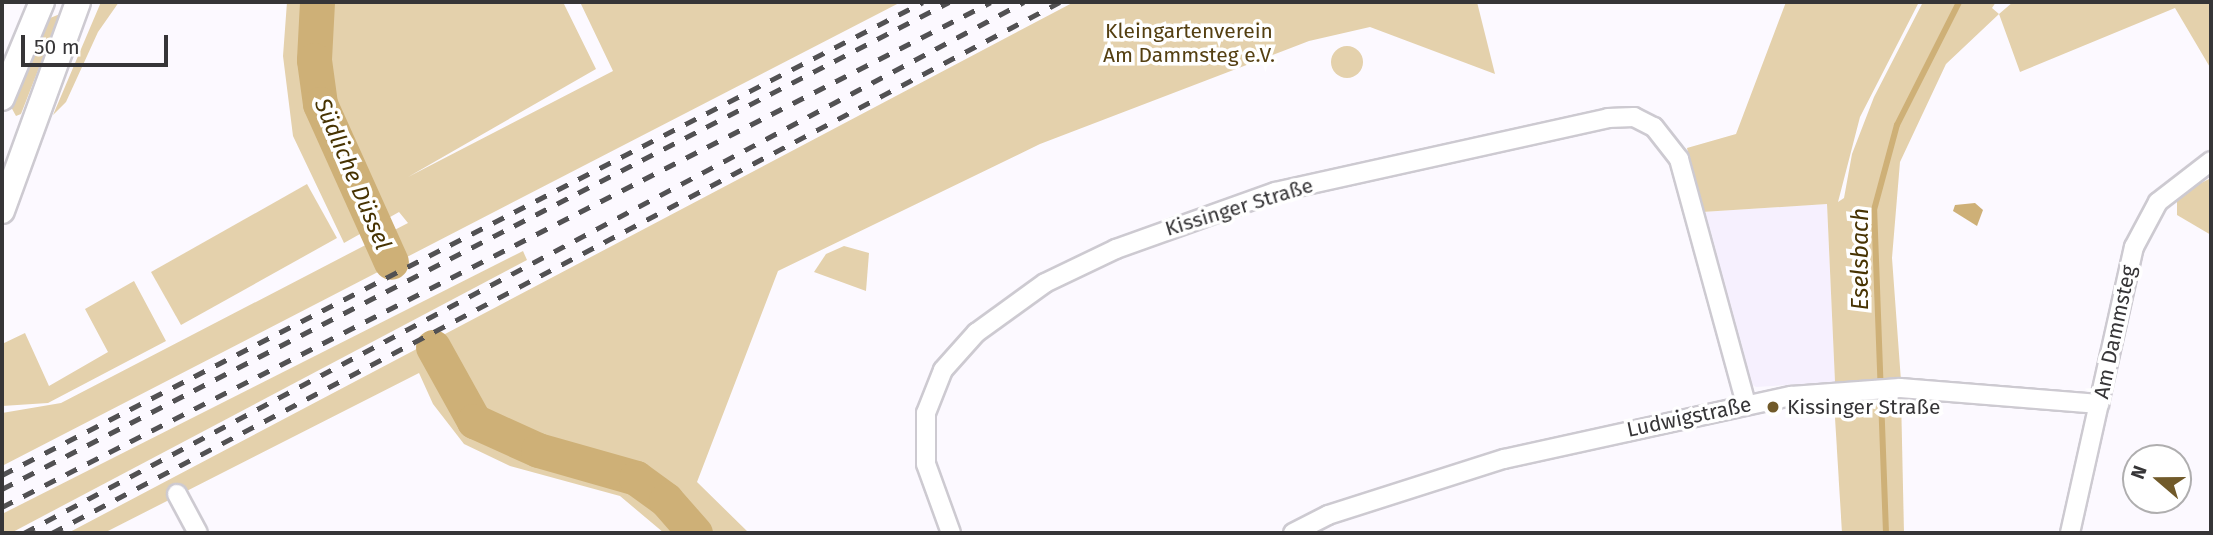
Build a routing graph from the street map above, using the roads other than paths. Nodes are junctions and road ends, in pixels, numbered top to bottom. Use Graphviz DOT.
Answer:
graph roads {
  1 [pos="41,2"];
  2 [pos="78,2"];
  3 [pos="2,98"];
  4 [pos="2211,161"];
  5 [pos="2,211"];
  6 [pos="1746,404"];
  7 [pos="2099,404"];
  8 [pos="177,494"];
  9 [pos="198,533"];
  10 [pos="951,533"];
  11 [pos="1293,533"];
  12 [pos="2070,533"];
  1 -- 3 [label="main road"];
  2 -- 5 [label="main road"];
  4 -- 7 [label="street, Am Dammsteg"];
  6 -- 7 [label="street, Ludwigstraße"];
  6 -- 10 [label="street, Kissinger Straße"];
  6 -- 11 [label="street, Ludwigstraße"];
  7 -- 12 [label="street, Am Dammsteg"];
  8 -- 9 [label="street"];
}
